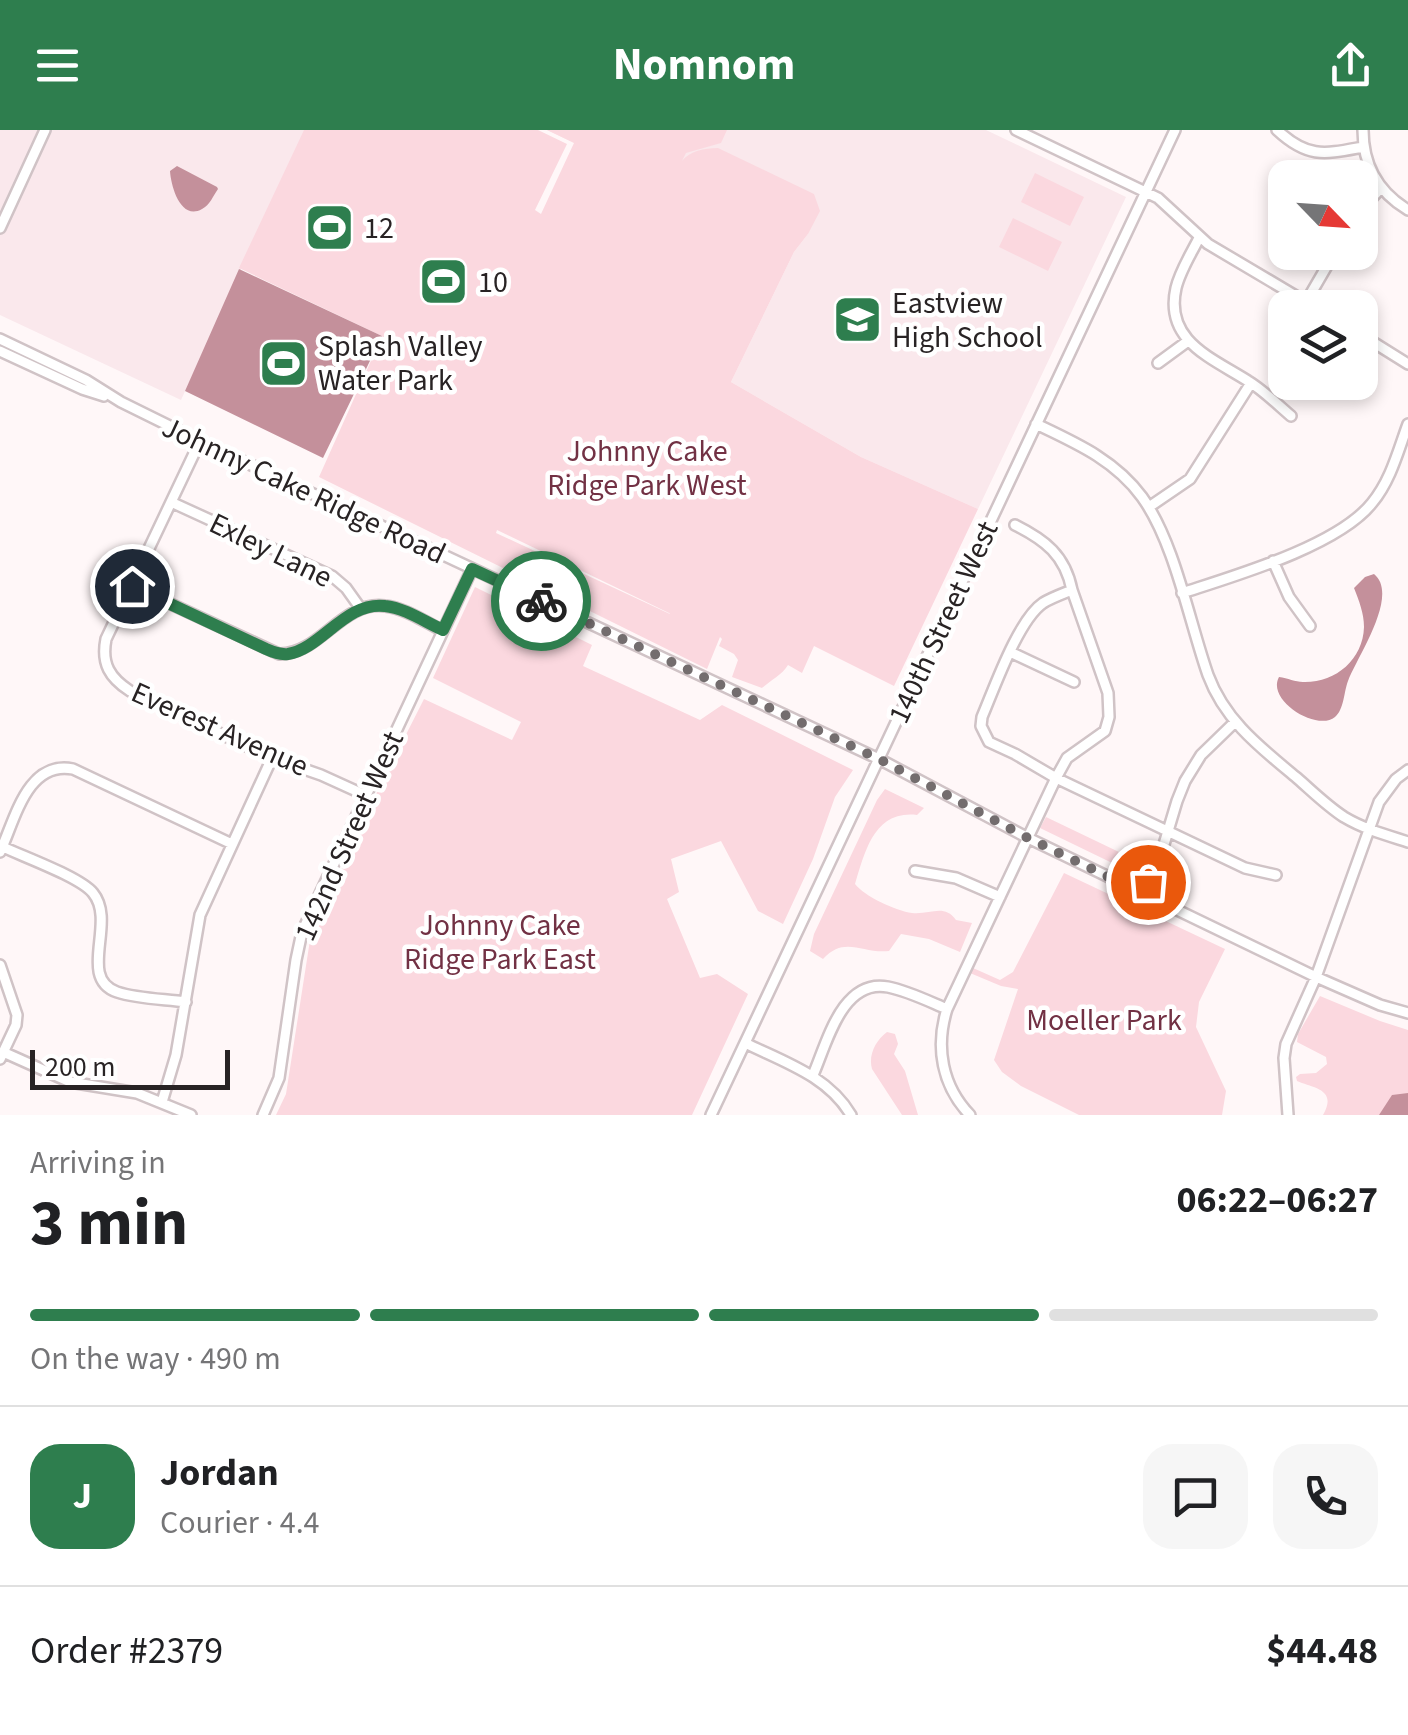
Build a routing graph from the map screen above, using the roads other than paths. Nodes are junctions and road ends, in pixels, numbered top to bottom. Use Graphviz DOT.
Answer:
graph roads {
  1 [pos="45,130"];
  2 [pos="1016,130"];
  3 [pos="1175,130"];
  4 [pos="1278,130"];
  5 [pos="1363,130"];
  6 [pos="1363,147"];
  7 [pos="1381,188"];
  8 [pos="1378,191"];
  9 [pos="1146,193"];
  10 [pos="1408,210"];
  11 [pos="0,228"];
  12 [pos="1199,238"];
  13 [pos="1286,290"];
  14 [pos="0,339"];
  15 [pos="1188,340"];
  16 [pos="1378,345"];
  17 [pos="0,352"];
  18 [pos="1158,362"];
  19 [pos="1408,364"];
  20 [pos="1252,383"];
  21 [pos="121,402"];
  22 [pos="1291,416"];
  23 [pos="1036,424"];
  24 [pos="1408,424"];
  25 [pos="200,442"];
  26 [pos="171,502"];
  27 [pos="1149,507"];
  28 [pos="1015,525"];
  29 [pos="1274,562"];
  30 [pos="472,569"];
  31 [pos="132,586"];
  32 [pos="1072,590"];
  33 [pos="1182,592"];
  34 [pos="361,609"];
  35 [pos="1310,626"];
  36 [pos="443,630"];
  37 [pos="1010,652"];
  38 [pos="1074,682"];
  39 [pos="1235,722"];
  40 [pos="272,758"];
  41 [pos="879,759"];
  42 [pos="1408,770"];
  43 [pos="1056,778"];
  44 [pos="365,795"];
  45 [pos="1367,829"];
  46 [pos="1168,832"];
  47 [pos="1028,838"];
  48 [pos="1408,842"];
  49 [pos="232,844"];
  50 [pos="1,850"];
  51 [pos="915,872"];
  52 [pos="1276,875"];
  53 [pos="1142,893"];
  54 [pos="1000,897"];
  55 [pos="0,965"];
  56 [pos="1316,977"];
  57 [pos="186,1002"];
  58 [pos="947,1009"];
  59 [pos="1408,1013"];
  60 [pos="745,1043"];
  61 [pos="2,1056"];
  62 [pos="812,1075"];
  63 [pos="162,1102"];
  64 [pos="191,1115"];
  65 [pos="263,1115"];
  66 [pos="711,1115"];
  67 [pos="851,1115"];
  68 [pos="970,1115"];
  69 [pos="1288,1115"];
  1 -- 11 [label="street"];
  2 -- 9 [label="street"];
  3 -- 9 [label="street, 140th Street West"];
  4 -- 6 [label="street"];
  5 -- 6 [label="street"];
  6 -- 7 [label="street"];
  7 -- 8 [label="street"];
  7 -- 10 [label="street"];
  9 -- 12 [label="street"];
  9 -- 23 [label="street, 140th Street West"];
  12 -- 13 [label="street"];
  12 -- 15 [label="street"];
  14 -- 21 [label="street, Johnny Cake Ridge Road"];
  15 -- 18 [label="street"];
  15 -- 20 [label="street"];
  16 -- 19 [label="street"];
  17 -- 21 [label="street, Johnny Cake Ridge Road"];
  20 -- 22 [label="street"];
  20 -- 27 [label="street"];
  21 -- 25 [label="street, Johnny Cake Ridge Road"];
  23 -- 27 [label="street"];
  23 -- 41 [label="street, 140th Street West"];
  24 -- 29 [label="street"];
  25 -- 26 [label="street"];
  25 -- 30 [label="street, Johnny Cake Ridge Road"];
  26 -- 31 [label="street"];
  26 -- 34 [label="street, Exley Lane"];
  27 -- 33 [label="street"];
  28 -- 32 [label="street"];
  29 -- 33 [label="street"];
  29 -- 35 [label="street"];
  30 -- 36 [label="street, 142nd Street West"];
  30 -- 41 [label="street, Johnny Cake Ridge Road"];
  31 -- 34 [label="street"];
  31 -- 40 [label="street, Everest Avenue"];
  32 -- 37 [label="street"];
  32 -- 43 [label="street"];
  33 -- 39 [label="street"];
  34 -- 36 [label="street"];
  36 -- 44 [label="street, 142nd Street West"];
  37 -- 38 [label="street"];
  37 -- 43 [label="street"];
  39 -- 45 [label="street"];
  39 -- 46 [label="street"];
  40 -- 44 [label="street, Everest Avenue"];
  40 -- 49 [label="street"];
  41 -- 47 [label="street, Johnny Cake Ridge Road"];
  41 -- 60 [label="street, 140th Street West"];
  42 -- 45 [label="street"];
  43 -- 46 [label="street"];
  43 -- 47 [label="street"];
  44 -- 65 [label="street, 142nd Street West"];
  45 -- 48 [label="street"];
  45 -- 56 [label="street"];
  46 -- 52 [label="street"];
  46 -- 53 [label="street"];
  47 -- 53 [label="street, Johnny Cake Ridge Road"];
  47 -- 54 [label="street"];
  49 -- 50 [label="street"];
  49 -- 57 [label="street"];
  50 -- 57 [label="street"];
  51 -- 54 [label="street"];
  53 -- 56 [label="street, Johnny Cake Ridge Road"];
  54 -- 58 [label="street"];
  55 -- 61 [label="street"];
  56 -- 59 [label="street, Johnny Cake Ridge Road"];
  56 -- 69 [label="street"];
  57 -- 63 [label="street"];
  58 -- 62 [label="street"];
  58 -- 68 [label="street"];
  60 -- 62 [label="street"];
  60 -- 66 [label="street, 140th Street West"];
  61 -- 63 [label="street"];
  62 -- 67 [label="street"];
  63 -- 64 [label="street"];
}
